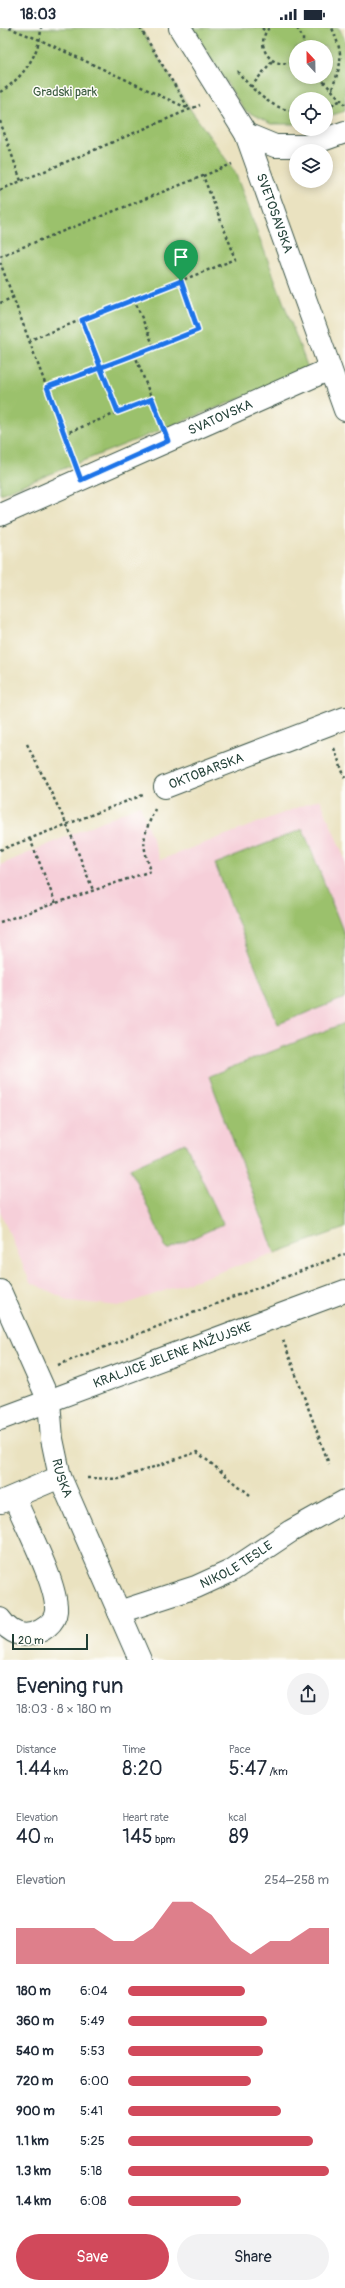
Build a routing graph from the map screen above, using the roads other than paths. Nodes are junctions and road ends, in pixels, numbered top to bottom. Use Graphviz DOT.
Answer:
graph roads {
  1 [pos="180,28"];
  2 [pos="345,132"];
  3 [pos="246,134"];
  4 [pos="330,369"];
  5 [pos="345,410"];
  6 [pos="0,515"];
  7 [pos="335,722"];
  8 [pos="165,787"];
  9 [pos="0,1291"];
  10 [pos="345,1291"];
  11 [pos="49,1401"];
  12 [pos="0,1419"];
  13 [pos="60,1477"];
  14 [pos="7,1500"];
  15 [pos="345,1501"];
  16 [pos="119,1612"];
  17 [pos="0,1619"];
  18 [pos="140,1660"];
  1 -- 3 [label="street, SVETOSAVSKA"];
  2 -- 3 [label="street"];
  3 -- 4 [label="street, SVETOSAVSKA"];
  4 -- 5 [label="street, SVETOSAVSKA"];
  4 -- 6 [label="street, SVATOVSKA"];
  7 -- 8 [label="street, OKTOBARSKA"];
  9 -- 11 [label="street, RUSKA"];
  10 -- 11 [label="street, KRALJICE JELENE ANŽUJSKE"];
  11 -- 12 [label="street, KRALJICE JELENE ANŽUJSKE"];
  11 -- 13 [label="street, RUSKA"];
  13 -- 14 [label="street"];
  13 -- 16 [label="street, RUSKA"];
  14 -- 17 [label="street"];
  15 -- 16 [label="street, NIKOLE TESLE"];
  16 -- 18 [label="street, RUSKA"];
}
